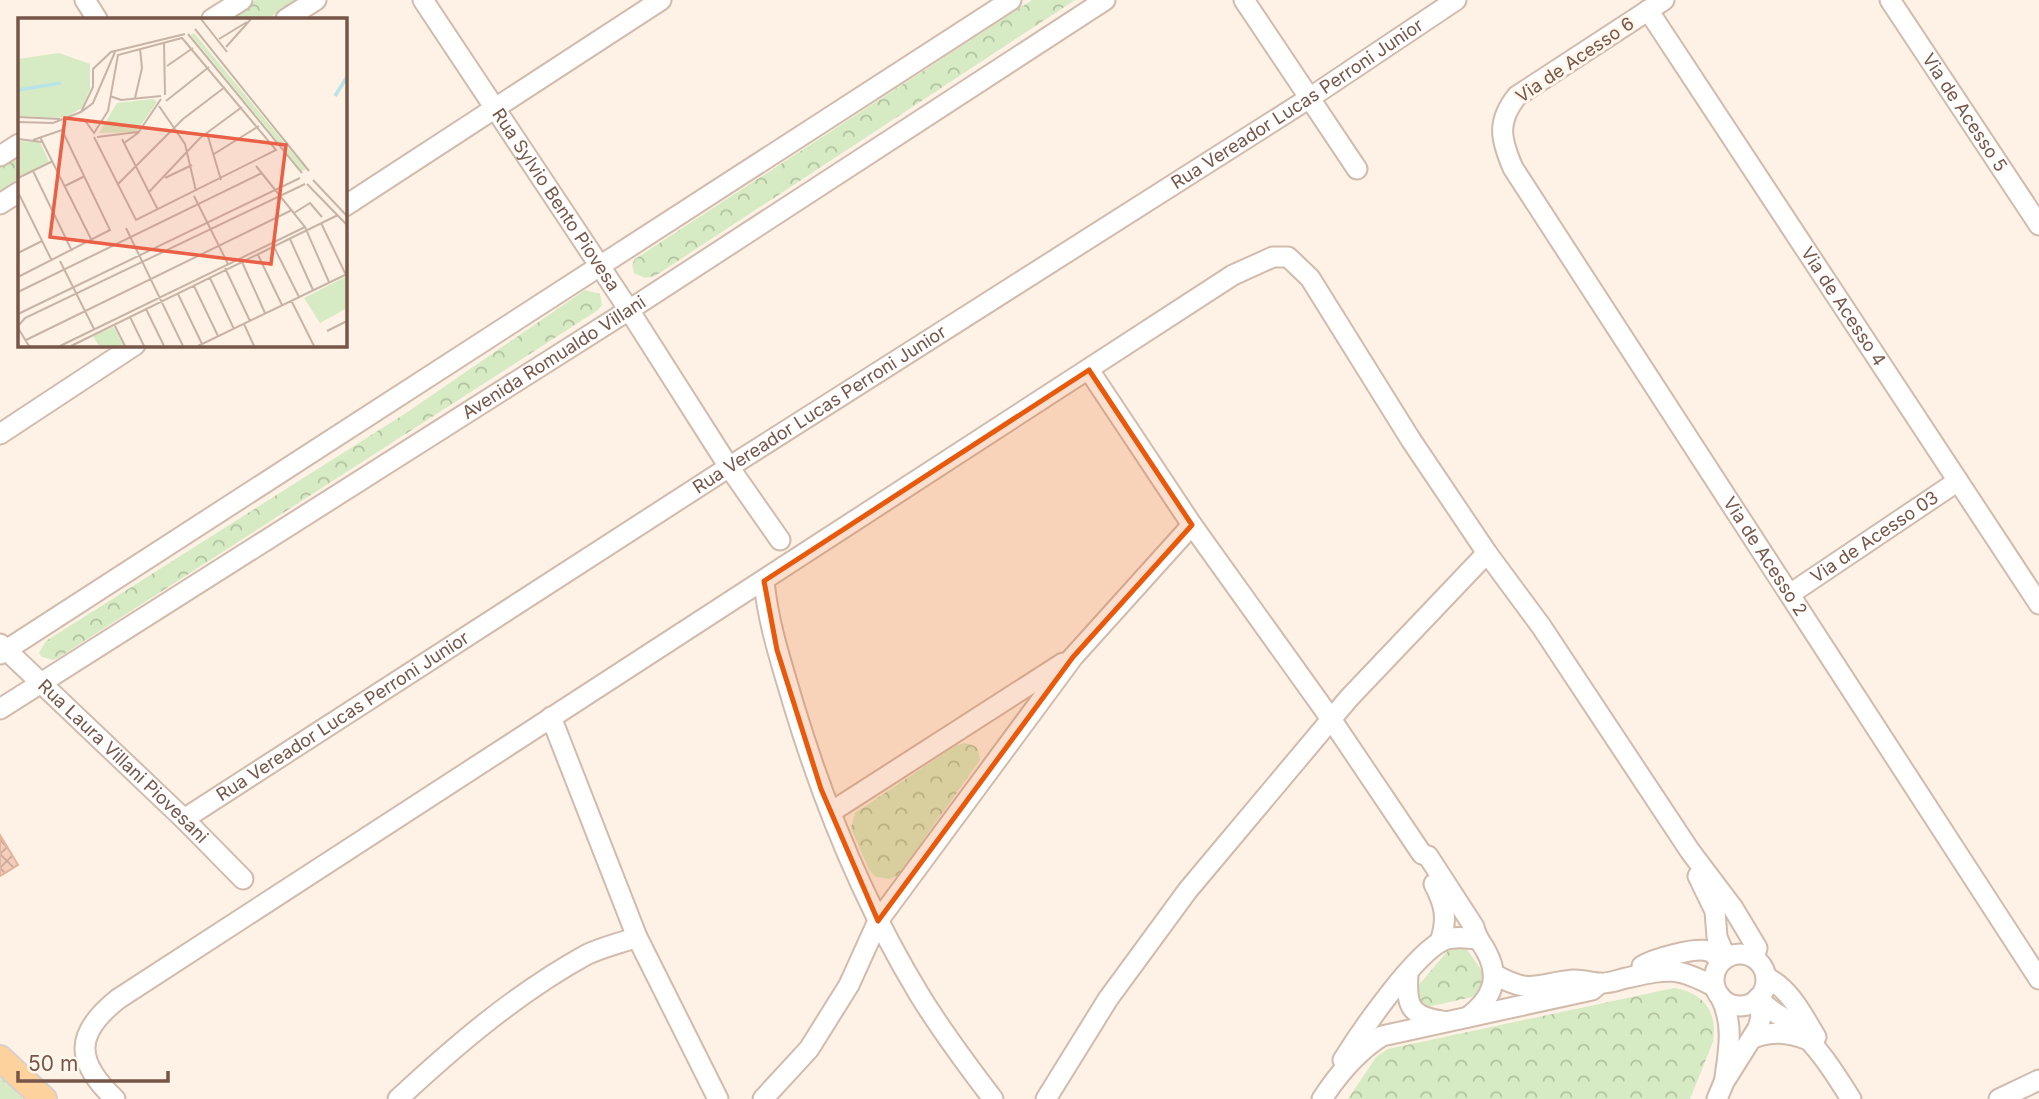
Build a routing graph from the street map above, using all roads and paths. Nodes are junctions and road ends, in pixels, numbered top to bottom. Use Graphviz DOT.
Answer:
graph roads {
  1 [pos="85,0"];
  2 [pos="242,0"];
  3 [pos="316,0"];
  4 [pos="423,0"];
  5 [pos="661,0"];
  6 [pos="1011,0"];
  7 [pos="1105,0"];
  8 [pos="1244,0"];
  9 [pos="1456,0"];
  10 [pos="1890,0"];
  11 [pos="1656,5"];
  12 [pos="96,18"];
  13 [pos="214,18"];
  14 [pos="288,18"];
  15 [pos="1308,99"];
  16 [pos="494,107"];
  17 [pos="1502,131"];
  18 [pos="18,145"];
  19 [pos="0,156"];
  20 [pos="1357,169"];
  21 [pos="18,192"];
  22 [pos="0,204"];
  23 [pos="346,205"];
  24 [pos="2039,225"];
  25 [pos="599,265"];
  26 [pos="629,310"];
  27 [pos="133,346"];
  28 [pos="1089,370"];
  29 [pos="0,434"];
  30 [pos="729,467"];
  31 [pos="1958,481"];
  32 [pos="1192,525"];
  33 [pos="780,540"];
  34 [pos="1487,553"];
  35 [pos="764,582"];
  36 [pos="1790,594"];
  37 [pos="2039,604"];
  38 [pos="2,649"];
  39 [pos="1073,657"];
  40 [pos="42,682"];
  41 [pos="0,709"];
  42 [pos="551,717"];
  43 [pos="1331,719"];
  44 [pos="831,813"];
  45 [pos="184,819"];
  46 [pos="1690,851"];
  47 [pos="1422,854"];
  48 [pos="243,879"];
  49 [pos="878,921"];
  50 [pos="637,937"];
  51 [pos="1477,939"];
  52 [pos="1440,942"];
  53 [pos="1754,958"];
  54 [pos="1724,960"];
  55 [pos="1408,974"];
  56 [pos="1494,974"];
  57 [pos="1630,977"];
  58 [pos="1766,977"];
  59 [pos="2039,979"];
  60 [pos="1600,984"];
  61 [pos="1717,992"];
  62 [pos="1758,998"];
  63 [pos="1468,1017"];
  64 [pos="1443,1021"];
  65 [pos="1753,1038"];
  66 [pos="1808,1039"];
  67 [pos="1824,1056"];
  68 [pos="0,1058"];
  69 [pos="2039,1080"];
  70 [pos="1720,1090"];
  71 [pos="1327,1091"];
  72 [pos="2039,1093"];
  73 [pos="44,1099"];
  74 [pos="115,1099"];
  75 [pos="398,1099"];
  76 [pos="718,1099"];
  77 [pos="763,1099"];
  78 [pos="993,1099"];
  79 [pos="1046,1099"];
  80 [pos="1851,1099"];
  81 [pos="1999,1099"];
  82 [pos="2020,1099"];
  1 -- 12 [label="street"];
  2 -- 13 [label="street"];
  3 -- 14 [label="street"];
  4 -- 16 [label="street, Rua Sylvio Bento Piovesa"];
  5 -- 16 [label="street"];
  6 -- 25 [label="street"];
  7 -- 26 [label="street, Avenida Romualdo Villani"];
  8 -- 15 [label="street"];
  9 -- 15 [label="street, Rua Vereador Lucas Perroni Junior"];
  10 -- 24 [label="street, Via de Acesso 5"];
  11 -- 17 [label="street, Via de Acesso 6"];
  11 -- 31 [label="street, Via de Acesso 4"];
  15 -- 20 [label="street"];
  15 -- 30 [label="street, Rua Vereador Lucas Perroni Junior"];
  16 -- 23 [label="street"];
  16 -- 25 [label="street, Rua Sylvio Bento Piovesa"];
  17 -- 36 [label="street, Via de Acesso 2"];
  18 -- 19 [label="street"];
  21 -- 22 [label="street"];
  25 -- 26 [label="street, Rua Sylvio Bento Piovesa"];
  25 -- 38 [label="street"];
  26 -- 30 [label="street, Rua Sylvio Bento Piovesa"];
  26 -- 40 [label="street, Avenida Romualdo Villani"];
  27 -- 29 [label="street"];
  28 -- 32 [label="street"];
  28 -- 34 [label="street"];
  28 -- 35 [label="street"];
  30 -- 33 [label="street, Rua Sylvio Bento Piovesa"];
  30 -- 45 [label="street, Rua Vereador Lucas Perroni Junior"];
  31 -- 36 [label="street, Via de Acesso 03"];
  31 -- 37 [label="street, Via de Acesso 4"];
  32 -- 39 [label="street"];
  32 -- 43 [label="street"];
  34 -- 43 [label="street"];
  34 -- 46 [label="street"];
  35 -- 42 [label="street"];
  35 -- 44 [label="street"];
  36 -- 59 [label="street, Via de Acesso 2"];
  38 -- 40 [label="street, Rua Laura Villani Piovesani"];
  39 -- 44 [label="street"];
  39 -- 49 [label="street"];
  40 -- 41 [label="street, Avenida Romualdo Villani"];
  40 -- 45 [label="street, Rua Laura Villani Piovesani"];
  42 -- 50 [label="street"];
  42 -- 74 [label="street"];
  43 -- 47 [label="street"];
  43 -- 79 [label="street"];
  44 -- 49 [label="street"];
  45 -- 48 [label="street, Rua Laura Villani Piovesani"];
  46 -- 53 [label="street"];
  46 -- 54 [label="street"];
  47 -- 51 [label="street"];
  47 -- 52 [label="street"];
  49 -- 77 [label="street"];
  49 -- 78 [label="street"];
  50 -- 75 [label="street"];
  50 -- 76 [label="street"];
  51 -- 52 [label="street"];
  51 -- 56 [label="street"];
  52 -- 55 [label="street"];
  53 -- 54 [label="street"];
  53 -- 58 [label="street"];
  54 -- 57 [label="street"];
  54 -- 61 [label="street"];
  55 -- 64 [label="street"];
  55 -- 71 [label="street"];
  56 -- 60 [label="street"];
  56 -- 63 [label="street"];
  57 -- 60 [label="street"];
  57 -- 61 [label="street"];
  58 -- 62 [label="street"];
  58 -- 67 [label="street"];
  60 -- 63 [label="street"];
  61 -- 62 [label="street"];
  61 -- 70 [label="street"];
  62 -- 65 [label="street"];
  62 -- 66 [label="street"];
  63 -- 64 [label="street"];
  64 -- 71 [label="street"];
  65 -- 66 [label="street"];
  65 -- 70 [label="street"];
  66 -- 67 [label="street"];
  67 -- 80 [label="street"];
  68 -- 73 [label="main road"];
  69 -- 81 [label="street"];
  72 -- 82 [label="street"];
}
